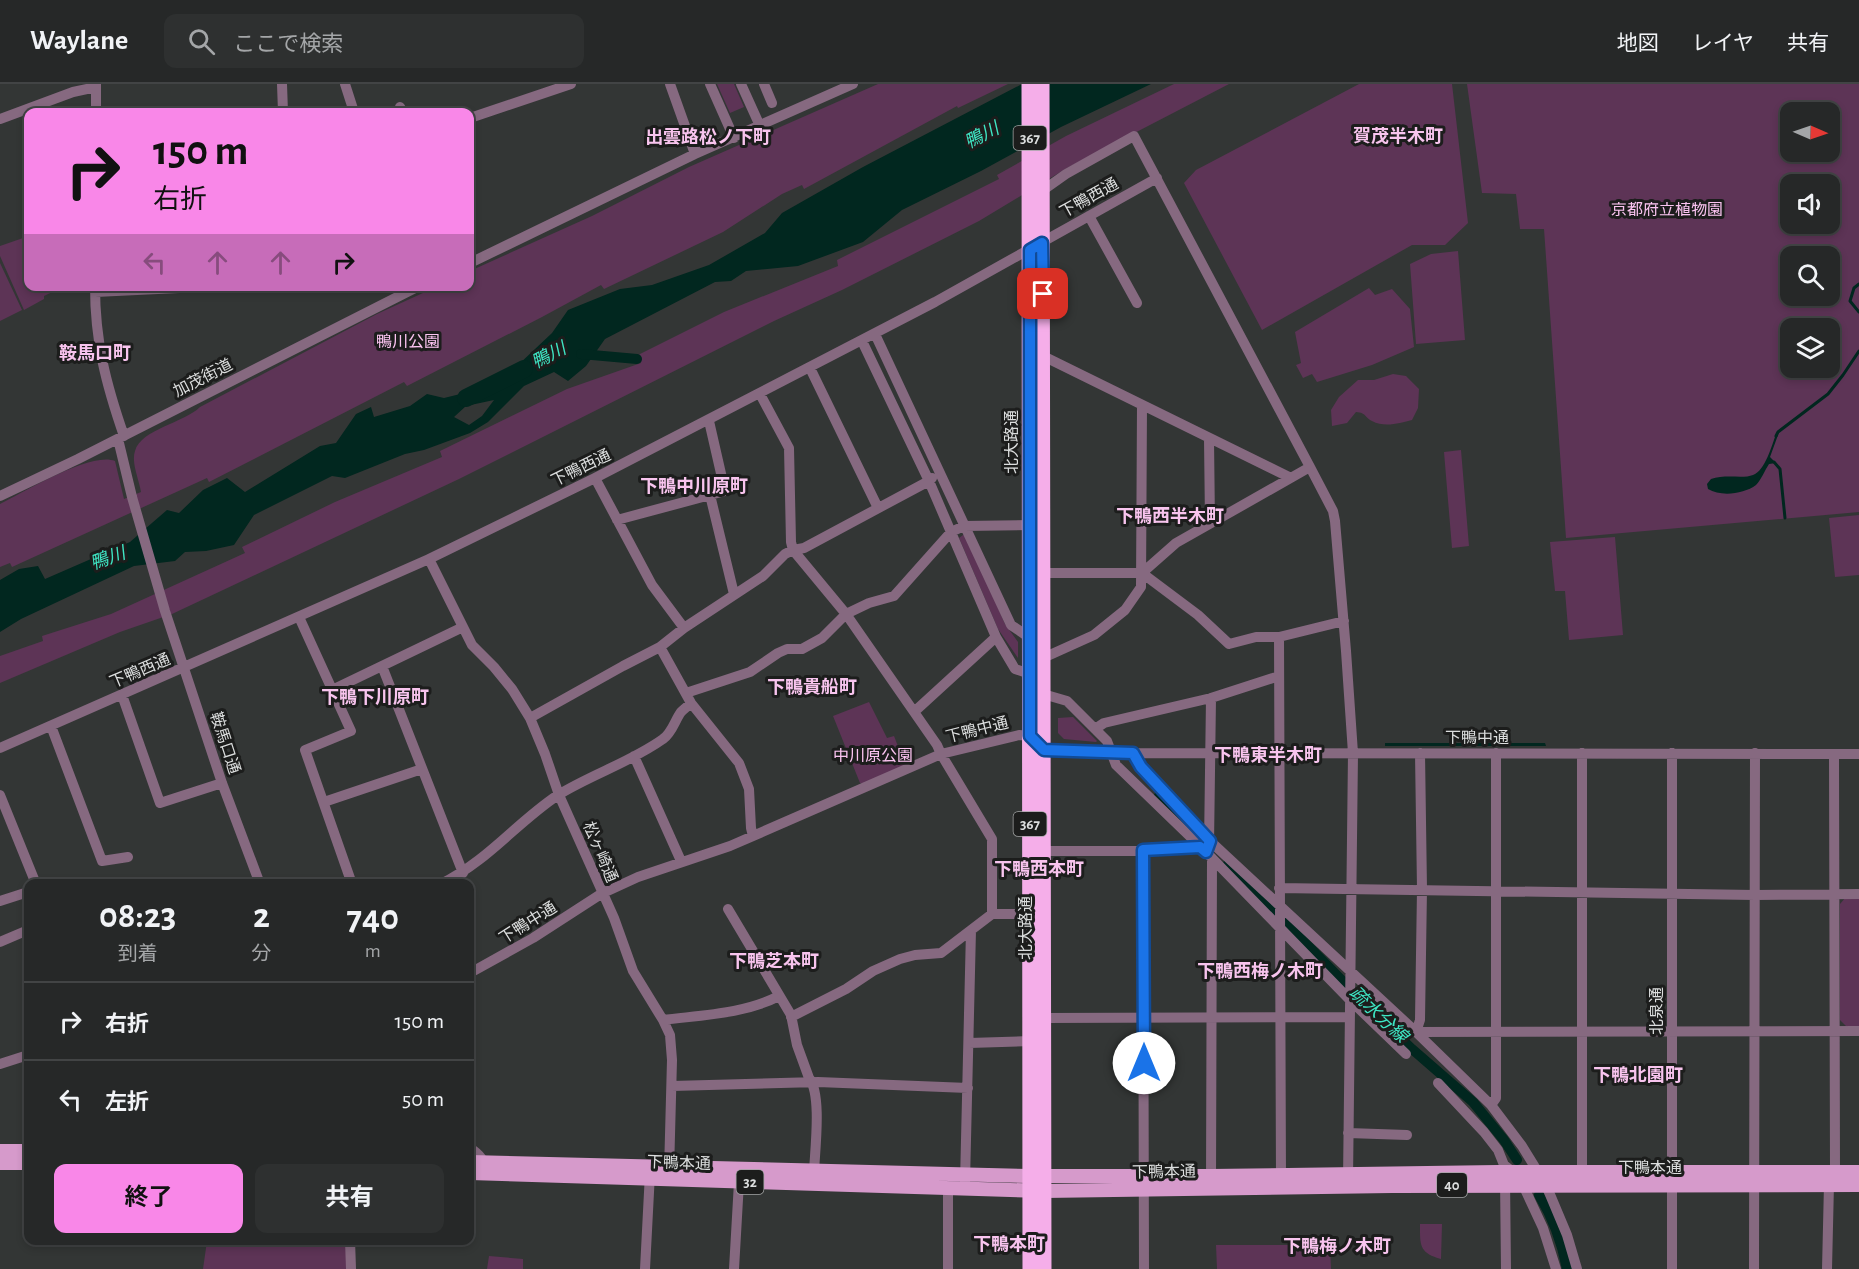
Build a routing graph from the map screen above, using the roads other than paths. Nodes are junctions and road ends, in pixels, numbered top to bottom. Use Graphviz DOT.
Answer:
graph roads {
  1 [pos="282,84"];
  2 [pos="345,84"];
  3 [pos="571,84"];
  4 [pos="670,84"];
  5 [pos="710,84"];
  6 [pos="741,84"];
  7 [pos="764,84"];
  8 [pos="853,84"];
  9 [pos="1029,84"];
  10 [pos="1042,84"];
  11 [pos="96,86"];
  12 [pos="772,103"];
  13 [pos="27,108"];
  14 [pos="96,108"];
  15 [pos="283,108"];
  16 [pos="353,108"];
  17 [pos="24,109"];
  18 [pos="474,117"];
  19 [pos="0,118"];
  20 [pos="760,126"];
  21 [pos="734,138"];
  22 [pos="695,154"];
  23 [pos="1157,178"];
  24 [pos="1038,189"];
  25 [pos="1089,216"];
  26 [pos="1036,246"];
  27 [pos="474,261"];
  28 [pos="95,291"];
  29 [pos="402,291"];
  30 [pos="1137,303"];
  31 [pos="875,334"];
  32 [pos="862,341"];
  33 [pos="1043,356"];
  34 [pos="810,368"];
  35 [pos="760,394"];
  36 [pos="1142,405"];
  37 [pos="709,421"];
  38 [pos="121,437"];
  39 [pos="1209,439"];
  40 [pos="1310,467"];
  41 [pos="938,470"];
  42 [pos="1289,477"];
  43 [pos="595,478"];
  44 [pos="928,481"];
  45 [pos="710,495"];
  46 [pos="0,496"];
  47 [pos="878,508"];
  48 [pos="617,520"];
  49 [pos="1210,523"];
  50 [pos="1030,525"];
  51 [pos="964,526"];
  52 [pos="951,532"];
  53 [pos="794,550"];
  54 [pos="429,560"];
  55 [pos="1043,573"];
  56 [pos="1142,573"];
  57 [pos="734,594"];
  58 [pos="846,614"];
  59 [pos="299,617"];
  60 [pos="1344,621"];
  61 [pos="463,627"];
  62 [pos="684,628"];
  63 [pos="996,637"];
  64 [pos="1279,637"];
  65 [pos="1030,638"];
  66 [pos="660,647"];
  67 [pos="1043,658"];
  68 [pos="382,666"];
  69 [pos="185,668"];
  70 [pos="1030,674"];
  71 [pos="1279,676"];
  72 [pos="332,690"];
  73 [pos="1043,694"];
  74 [pos="122,695"];
  75 [pos="689,698"];
  76 [pos="1210,698"];
  77 [pos="914,712"];
  78 [pos="530,718"];
  79 [pos="51,726"];
  80 [pos="1095,729"];
  81 [pos="1030,736"];
  82 [pos="0,748"];
  83 [pos="1044,750"];
  84 [pos="1112,753"];
  85 [pos="1133,753"];
  86 [pos="1210,753"];
  87 [pos="1279,753"];
  88 [pos="1353,753"];
  89 [pos="1420,753"];
  90 [pos="1496,753"];
  91 [pos="1582,753"];
  92 [pos="1672,753"];
  93 [pos="1755,753"];
  94 [pos="941,754"];
  95 [pos="1834,754"];
  96 [pos="1859,754"];
  97 [pos="634,756"];
  98 [pos="422,770"];
  99 [pos="222,783"];
  100 [pos="0,795"];
  101 [pos="559,795"];
  102 [pos="324,802"];
  103 [pos="753,836"];
  104 [pos="1143,850"];
  105 [pos="1207,850"];
  106 [pos="1044,851"];
  107 [pos="128,857"];
  108 [pos="681,861"];
  109 [pos="464,873"];
  110 [pos="34,879"];
  111 [pos="258,879"];
  112 [pos="350,879"];
  113 [pos="451,879"];
  114 [pos="1279,888"];
  115 [pos="1351,888"];
  116 [pos="1422,890"];
  117 [pos="1496,891"];
  118 [pos="1582,892"];
  119 [pos="24,893"];
  120 [pos="601,894"];
  121 [pos="1671,894"];
  122 [pos="1859,894"];
  123 [pos="1755,895"];
  124 [pos="1834,895"];
  125 [pos="0,901"];
  126 [pos="1279,905"];
  127 [pos="728,909"];
  128 [pos="992,914"];
  129 [pos="1030,914"];
  130 [pos="1279,928"];
  131 [pos="971,930"];
  132 [pos="24,932"];
  133 [pos="0,942"];
  134 [pos="474,971"];
  135 [pos="1350,972"];
  136 [pos="779,996"];
  137 [pos="1349,999"];
  138 [pos="791,1017"];
  139 [pos="1280,1017"];
  140 [pos="1349,1017"];
  141 [pos="1044,1018"];
  142 [pos="1143,1018"];
  143 [pos="1211,1018"];
  144 [pos="663,1020"];
  145 [pos="1672,1030"];
  146 [pos="1496,1031"];
  147 [pos="1582,1031"];
  148 [pos="1756,1031"];
  149 [pos="1835,1031"];
  150 [pos="1859,1031"];
  151 [pos="1416,1032"];
  152 [pos="1030,1041"];
  153 [pos="969,1043"];
  154 [pos="1406,1054"];
  155 [pos="24,1056"];
  156 [pos="0,1064"];
  157 [pos="812,1082"];
  158 [pos="1438,1083"];
  159 [pos="672,1086"];
  160 [pos="968,1088"];
  161 [pos="1491,1105"];
  162 [pos="1348,1133"];
  163 [pos="1407,1135"];
  164 [pos="0,1151"];
  165 [pos="24,1151"];
  166 [pos="474,1151"];
  167 [pos="0,1163"];
  168 [pos="24,1163"];
  169 [pos="479,1169"];
  170 [pos="814,1172"];
  171 [pos="1537,1172"];
  172 [pos="1582,1172"];
  173 [pos="650,1173"];
  174 [pos="669,1173"];
  175 [pos="1507,1173"];
  176 [pos="1859,1173"];
  177 [pos="1672,1178"];
  178 [pos="1754,1178"];
  179 [pos="1832,1178"];
  180 [pos="1348,1180"];
  181 [pos="965,1181"];
  182 [pos="739,1182"];
  183 [pos="1211,1182"];
  184 [pos="1281,1182"];
  185 [pos="1144,1183"];
  186 [pos="1037,1184"];
  187 [pos="1523,1185"];
  188 [pos="1546,1185"];
  189 [pos="1859,1185"];
  190 [pos="948,1188"];
  191 [pos="351,1245"];
  192 [pos="351,1269"];
  193 [pos="645,1269"];
  194 [pos="734,1269"];
  195 [pos="948,1269"];
  196 [pos="1030,1269"];
  197 [pos="1044,1269"];
  198 [pos="1144,1269"];
  199 [pos="1506,1269"];
  200 [pos="1556,1269"];
  201 [pos="1577,1269"];
  202 [pos="1672,1269"];
  203 [pos="1754,1269"];
  204 [pos="1827,1269"];
  1 -- 15 [label="street"];
  2 -- 16 [label="street"];
  3 -- 18 [label="street"];
  4 -- 22 [label="street"];
  5 -- 21 [label="street"];
  6 -- 20 [label="street"];
  7 -- 12 [label="street"];
  8 -- 20 [label="street"];
  9 -- 24 [label="highway, 北大路通 / 367"];
  10 -- 24 [label="highway, 北大路通 / 367"];
  11 -- 13 [label="street"];
  11 -- 14 [label="street"];
  17 -- 19 [label="street"];
  20 -- 21 [label="street"];
  21 -- 22 [label="street"];
  22 -- 27 [label="street"];
  23 -- 24 [label="street"];
  23 -- 25 [label="street, 下鴨西通"];
  23 -- 40 [label="street"];
  24 -- 26 [label="highway, 北大路通 / 367"];
  25 -- 26 [label="street, 下鴨西通"];
  25 -- 30 [label="street"];
  26 -- 31 [label="street, 下鴨西通"];
  26 -- 33 [label="highway, 北大路通 / 367"];
  26 -- 50 [label="highway, 北大路通 / 367"];
  28 -- 38 [label="street"];
  29 -- 38 [label="street, 加茂街道"];
  31 -- 32 [label="street, 下鴨西通"];
  31 -- 41 [label="street"];
  32 -- 34 [label="street, 下鴨西通"];
  32 -- 44 [label="street"];
  33 -- 36 [label="street"];
  33 -- 55 [label="highway, 北大路通 / 367"];
  34 -- 35 [label="street, 下鴨西通"];
  34 -- 47 [label="street"];
  35 -- 37 [label="street, 下鴨西通"];
  35 -- 53 [label="street"];
  36 -- 39 [label="street"];
  36 -- 56 [label="street"];
  37 -- 43 [label="street, 下鴨西通"];
  37 -- 45 [label="street"];
  38 -- 46 [label="street, 加茂街道"];
  38 -- 69 [label="street, 鞍馬口通"];
  39 -- 42 [label="street"];
  39 -- 49 [label="street"];
  40 -- 42 [label="street"];
  40 -- 60 [label="street"];
  41 -- 44 [label="street"];
  41 -- 51 [label="street"];
  42 -- 49 [label="street"];
  43 -- 48 [label="street"];
  43 -- 54 [label="street, 下鴨西通"];
  44 -- 47 [label="street"];
  44 -- 52 [label="street"];
  45 -- 48 [label="street"];
  45 -- 57 [label="street"];
  47 -- 53 [label="street"];
  48 -- 62 [label="street"];
  49 -- 56 [label="street"];
  50 -- 51 [label="street"];
  50 -- 65 [label="highway, 北大路通 / 367"];
  51 -- 52 [label="street"];
  51 -- 65 [label="street"];
  52 -- 58 [label="street"];
  52 -- 63 [label="street"];
  53 -- 57 [label="street"];
  53 -- 58 [label="street"];
  54 -- 59 [label="street, 下鴨西通"];
  54 -- 61 [label="street, 松ヶ崎通"];
  55 -- 56 [label="street"];
  55 -- 67 [label="highway, 北大路通 / 367"];
  56 -- 64 [label="street"];
  56 -- 67 [label="street"];
  57 -- 62 [label="street"];
  58 -- 75 [label="street"];
  58 -- 77 [label="street"];
  59 -- 69 [label="street, 下鴨西通"];
  59 -- 72 [label="street"];
  60 -- 64 [label="street"];
  60 -- 88 [label="street"];
  61 -- 68 [label="street"];
  61 -- 78 [label="street, 松ヶ崎通"];
  62 -- 66 [label="street"];
  63 -- 70 [label="street"];
  63 -- 77 [label="street"];
  64 -- 71 [label="street"];
  65 -- 70 [label="highway, 北大路通 / 367"];
  66 -- 75 [label="street"];
  66 -- 78 [label="street"];
  67 -- 73 [label="highway, 北大路通 / 367"];
  68 -- 72 [label="street"];
  68 -- 98 [label="street"];
  69 -- 74 [label="street, 下鴨西通"];
  69 -- 99 [label="street, 鞍馬口通"];
  70 -- 81 [label="highway, 北大路通 / 367"];
  71 -- 76 [label="street"];
  71 -- 87 [label="street"];
  72 -- 102 [label="street"];
  73 -- 80 [label="street"];
  73 -- 83 [label="highway, 北大路通 / 367"];
  74 -- 79 [label="street, 下鴨西通"];
  74 -- 99 [label="street"];
  75 -- 97 [label="street"];
  75 -- 103 [label="street"];
  76 -- 80 [label="street"];
  76 -- 86 [label="street"];
  77 -- 94 [label="street"];
  78 -- 101 [label="street, 松ヶ崎通"];
  79 -- 82 [label="street, 下鴨西通"];
  79 -- 107 [label="street"];
  80 -- 84 [label="street"];
  81 -- 83 [label="street, 下鴨中通"];
  81 -- 94 [label="street, 下鴨中通"];
  81 -- 129 [label="highway, 北大路通 / 367"];
  83 -- 84 [label="street, 下鴨中通"];
  83 -- 106 [label="highway, 北大路通 / 367"];
  84 -- 85 [label="street, 下鴨中通"];
  84 -- 105 [label="street"];
  85 -- 86 [label="street, 下鴨中通"];
  85 -- 105 [label="street"];
  86 -- 87 [label="street, 下鴨中通"];
  86 -- 105 [label="street"];
  87 -- 88 [label="street, 下鴨中通"];
  87 -- 114 [label="street"];
  88 -- 89 [label="street, 下鴨中通"];
  88 -- 115 [label="street"];
  89 -- 90 [label="street, 下鴨中通"];
  89 -- 116 [label="street"];
  90 -- 91 [label="street, 下鴨中通"];
  90 -- 117 [label="street"];
  91 -- 92 [label="street, 下鴨中通"];
  91 -- 118 [label="street"];
  92 -- 93 [label="street, 下鴨中通"];
  92 -- 121 [label="street, 北泉通"];
  93 -- 95 [label="street, 下鴨中通"];
  93 -- 123 [label="street"];
  94 -- 103 [label="street, 下鴨中通"];
  94 -- 128 [label="street"];
  95 -- 96 [label="street, 下鴨中通"];
  95 -- 124 [label="street"];
  97 -- 101 [label="street"];
  97 -- 108 [label="street"];
  98 -- 102 [label="street"];
  98 -- 109 [label="street"];
  99 -- 111 [label="street, 鞍馬口通"];
  100 -- 110 [label="street"];
  101 -- 109 [label="street"];
  101 -- 120 [label="street, 松ヶ崎通"];
  102 -- 112 [label="street"];
  103 -- 108 [label="street, 下鴨中通"];
  104 -- 105 [label="street"];
  104 -- 106 [label="street"];
  104 -- 142 [label="street"];
  105 -- 126 [label="street"];
  105 -- 130 [label="street"];
  105 -- 143 [label="street"];
  106 -- 141 [label="highway, 北大路通 / 367"];
  108 -- 120 [label="street, 下鴨中通"];
  109 -- 113 [label="street"];
  114 -- 115 [label="street"];
  114 -- 126 [label="street"];
  115 -- 116 [label="street"];
  115 -- 135 [label="street"];
  116 -- 117 [label="street"];
  116 -- 151 [label="street"];
  117 -- 118 [label="street"];
  117 -- 146 [label="street"];
  118 -- 121 [label="street"];
  118 -- 147 [label="street"];
  119 -- 125 [label="street"];
  120 -- 134 [label="street, 下鴨中通"];
  120 -- 144 [label="street, 松ヶ崎通"];
  121 -- 123 [label="street"];
  121 -- 145 [label="street, 北泉通"];
  122 -- 124 [label="street"];
  123 -- 124 [label="street"];
  123 -- 148 [label="street"];
  124 -- 149 [label="street"];
  126 -- 130 [label="street"];
  126 -- 135 [label="street"];
  127 -- 136 [label="street"];
  128 -- 129 [label="street"];
  128 -- 131 [label="street"];
  129 -- 152 [label="highway, 北大路通 / 367"];
  130 -- 137 [label="street"];
  130 -- 139 [label="street"];
  131 -- 138 [label="street"];
  131 -- 153 [label="street"];
  132 -- 133 [label="street"];
  135 -- 137 [label="street"];
  135 -- 151 [label="street"];
  136 -- 138 [label="street"];
  136 -- 144 [label="street"];
  137 -- 140 [label="street"];
  137 -- 154 [label="street"];
  138 -- 157 [label="street"];
  139 -- 140 [label="street"];
  139 -- 143 [label="street"];
  139 -- 184 [label="street"];
  140 -- 162 [label="street"];
  141 -- 142 [label="street"];
  141 -- 186 [label="highway, 北大路通 / 367"];
  142 -- 143 [label="street"];
  142 -- 185 [label="street"];
  143 -- 183 [label="street"];
  144 -- 159 [label="street, 松ヶ崎通"];
  145 -- 147 [label="street"];
  145 -- 148 [label="street"];
  145 -- 177 [label="street, 北泉通"];
  146 -- 147 [label="street"];
  146 -- 151 [label="street"];
  146 -- 161 [label="street"];
  147 -- 172 [label="street"];
  148 -- 149 [label="street"];
  148 -- 178 [label="street"];
  149 -- 150 [label="street"];
  149 -- 179 [label="street"];
  151 -- 161 [label="street"];
  152 -- 153 [label="street"];
  152 -- 186 [label="highway, 北大路通 / 367"];
  153 -- 160 [label="street"];
  155 -- 156 [label="street"];
  157 -- 159 [label="street"];
  157 -- 160 [label="street"];
  157 -- 170 [label="street"];
  158 -- 175 [label="street"];
  159 -- 174 [label="street, 松ヶ崎通"];
  160 -- 181 [label="street"];
  161 -- 171 [label="street"];
  162 -- 163 [label="street"];
  162 -- 180 [label="street"];
  164 -- 165 [label="main road"];
  166 -- 169 [label="street"];
  167 -- 168 [label="main road"];
  169 -- 173 [label="main road, 下鴨本通 / 32"];
  170 -- 174 [label="main road, 下鴨本通 / 32"];
  170 -- 181 [label="main road, 下鴨本通 / 32"];
  171 -- 172 [label="main road, 下鴨本通 / 40"];
  171 -- 175 [label="main road, 下鴨本通 / 40"];
  171 -- 188 [label="street"];
  172 -- 177 [label="main road, 下鴨本通 / 40"];
  173 -- 174 [label="main road, 下鴨本通 / 32"];
  173 -- 193 [label="street"];
  174 -- 182 [label="main road, 下鴨本通 / 32"];
  175 -- 180 [label="main road, 下鴨本通 / 40"];
  175 -- 187 [label="main road, 下鴨本通 / 40"];
  175 -- 199 [label="street"];
  176 -- 179 [label="main road, 下鴨本通 / 40"];
  177 -- 178 [label="main road, 下鴨本通 / 40"];
  177 -- 188 [label="main road, 下鴨本通 / 40"];
  177 -- 202 [label="street, 北泉通"];
  178 -- 179 [label="main road, 下鴨本通 / 40"];
  178 -- 203 [label="street"];
  179 -- 189 [label="main road, 下鴨本通 / 40"];
  179 -- 204 [label="street"];
  180 -- 184 [label="main road, 下鴨本通 / 40"];
  181 -- 186 [label="main road, 下鴨本通 / 32"];
  181 -- 190 [label="main road, 下鴨本通 / 32"];
  182 -- 190 [label="main road, 下鴨本通 / 32"];
  182 -- 194 [label="street"];
  183 -- 184 [label="main road, 下鴨本通 / 40"];
  183 -- 185 [label="main road, 下鴨本通 / 40"];
  185 -- 186 [label="main road, 下鴨本通 / 40"];
  185 -- 198 [label="street"];
  186 -- 196 [label="highway, 北大路通 / 367"];
  186 -- 197 [label="highway, 北大路通 / 367"];
  187 -- 188 [label="main road, 下鴨本通 / 40"];
  187 -- 200 [label="street"];
  188 -- 201 [label="street"];
  190 -- 195 [label="street"];
  191 -- 192 [label="street"];
}
